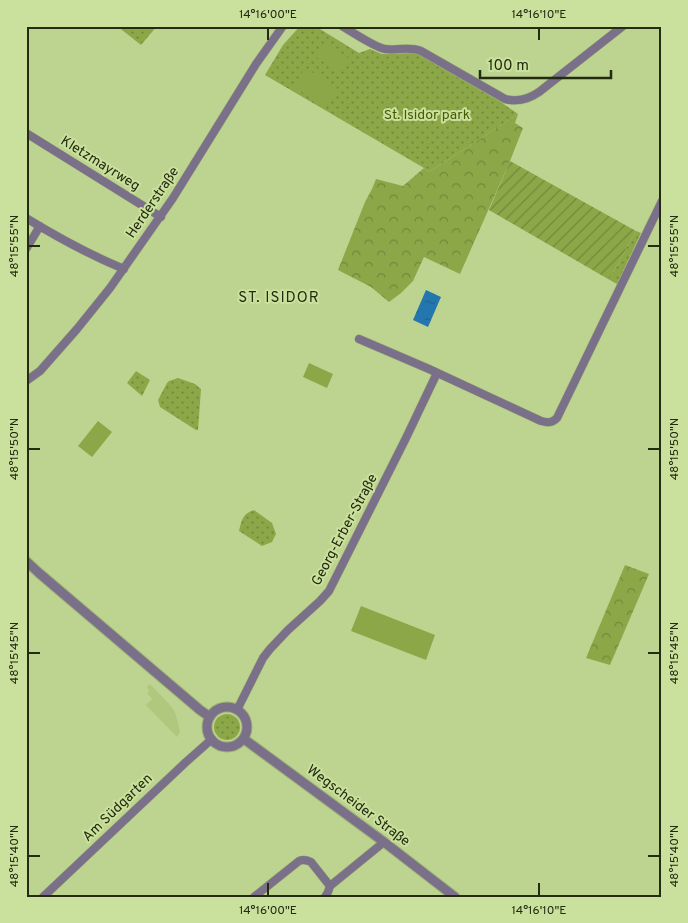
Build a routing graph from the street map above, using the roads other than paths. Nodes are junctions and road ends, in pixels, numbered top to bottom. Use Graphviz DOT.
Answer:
graph roads {
  1 [pos="283,26"];
  2 [pos="342,26"];
  3 [pos="623,26"];
  4 [pos="26,133"];
  5 [pos="662,201"];
  6 [pos="161,217"];
  7 [pos="26,218"];
  8 [pos="40,226"];
  9 [pos="26,249"];
  10 [pos="124,268"];
  11 [pos="359,339"];
  12 [pos="437,373"];
  13 [pos="26,381"];
  14 [pos="26,561"];
  15 [pos="237,710"];
  16 [pos="210,717"];
  17 [pos="212,739"];
  18 [pos="244,739"];
  19 [pos="384,842"];
  20 [pos="330,886"];
  21 [pos="43,897"];
  22 [pos="254,897"];
  23 [pos="325,897"];
  24 [pos="455,897"];
  1 -- 6 [label="street, Herderstraße"];
  2 -- 3 [label="street"];
  4 -- 6 [label="street, Kletzmayrweg"];
  5 -- 12 [label="street"];
  6 -- 10 [label="street, Herderstraße"];
  7 -- 8 [label="street"];
  8 -- 9 [label="street"];
  8 -- 10 [label="street"];
  10 -- 13 [label="street, Herderstraße"];
  11 -- 12 [label="street"];
  12 -- 15 [label="street, Georg-Erber-Straße"];
  14 -- 16 [label="street"];
  15 -- 16 [label="street"];
  15 -- 18 [label="street"];
  16 -- 17 [label="street"];
  17 -- 18 [label="street"];
  17 -- 21 [label="street, Am Südgarten"];
  18 -- 19 [label="street, Wegscheider Straße"];
  19 -- 20 [label="street"];
  19 -- 24 [label="street, Wegscheider Straße"];
  20 -- 22 [label="street"];
  20 -- 23 [label="street"];
}
